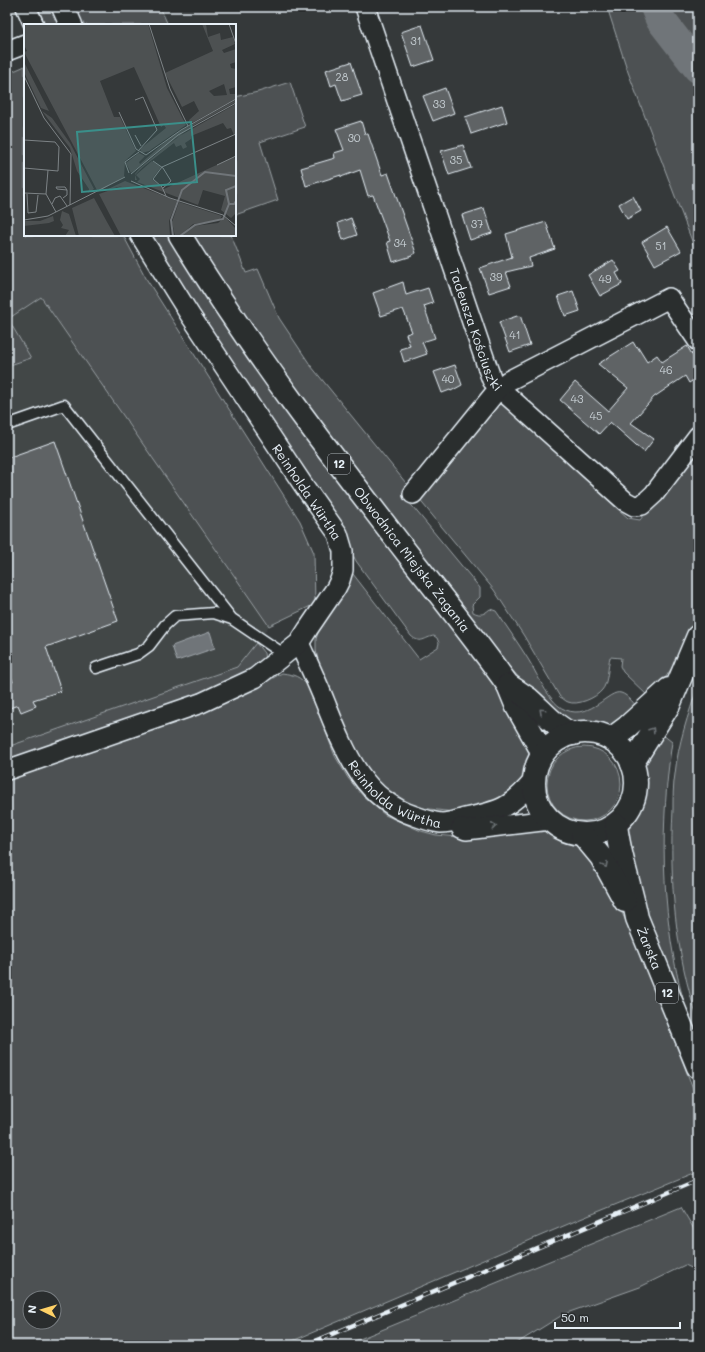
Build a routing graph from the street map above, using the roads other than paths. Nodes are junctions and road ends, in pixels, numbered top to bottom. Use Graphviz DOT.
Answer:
graph roads {
  1 [pos="26,7"];
  2 [pos="63,7"];
  3 [pos="366,7"];
  4 [pos="34,24"];
  5 [pos="71,24"];
  6 [pos="24,44"];
  7 [pos="7,51"];
  8 [pos="141,236"];
  9 [pos="181,236"];
  10 [pos="698,341"];
  11 [pos="499,388"];
  12 [pos="7,425"];
  13 [pos="698,436"];
  14 [pos="413,494"];
  15 [pos="232,619"];
  16 [pos="698,636"];
  17 [pos="300,643"];
  18 [pos="284,655"];
  19 [pos="96,668"];
  20 [pos="679,680"];
  21 [pos="508,685"];
  22 [pos="573,734"];
  23 [pos="611,740"];
  24 [pos="542,755"];
  25 [pos="632,764"];
  26 [pos="7,770"];
  27 [pos="534,780"];
  28 [pos="550,820"];
  29 [pos="442,823"];
  30 [pos="616,824"];
  31 [pos="582,834"];
  32 [pos="637,918"];
  33 [pos="698,1067"];
  1 -- 4 [label="street"];
  2 -- 5 [label="main road"];
  3 -- 11 [label="street, Tadeusza Kościuszki"];
  6 -- 7 [label="street"];
  8 -- 17 [label="street, Reinholda Würtha"];
  9 -- 21 [label="main road, Obwodnica Miejska Żagania / 12"];
  10 -- 11 [label="street"];
  11 -- 13 [label="street, Tadeusza Kościuszki"];
  11 -- 14 [label="street"];
  12 -- 15 [label="lane"];
  15 -- 18 [label="lane"];
  15 -- 19 [label="lane"];
  16 -- 20 [label="main road"];
  17 -- 18 [label="street"];
  17 -- 29 [label="street, Reinholda Würtha"];
  18 -- 26 [label="street"];
  20 -- 23 [label="main road"];
  25 -- 20 [label="main road, one-way"];
  22 -- 21 [label="main road, Obwodnica Miejska Żagania / 12, one-way"];
  21 -- 24 [label="main road, Obwodnica Miejska Żagania / 12"];
  22 -- 23 [label="main road"];
  22 -- 24 [label="main road"];
  23 -- 25 [label="main road"];
  24 -- 27 [label="main road"];
  25 -- 30 [label="main road"];
  27 -- 28 [label="main road"];
  27 -- 29 [label="street, Reinholda Würtha"];
  29 -- 28 [label="street, one-way"];
  28 -- 31 [label="main road"];
  30 -- 31 [label="main road"];
  30 -- 32 [label="main road, Żarska / 12"];
  31 -- 32 [label="main road, Żarska, one-way"];
  32 -- 33 [label="main road, Żarska / 12"];
}
